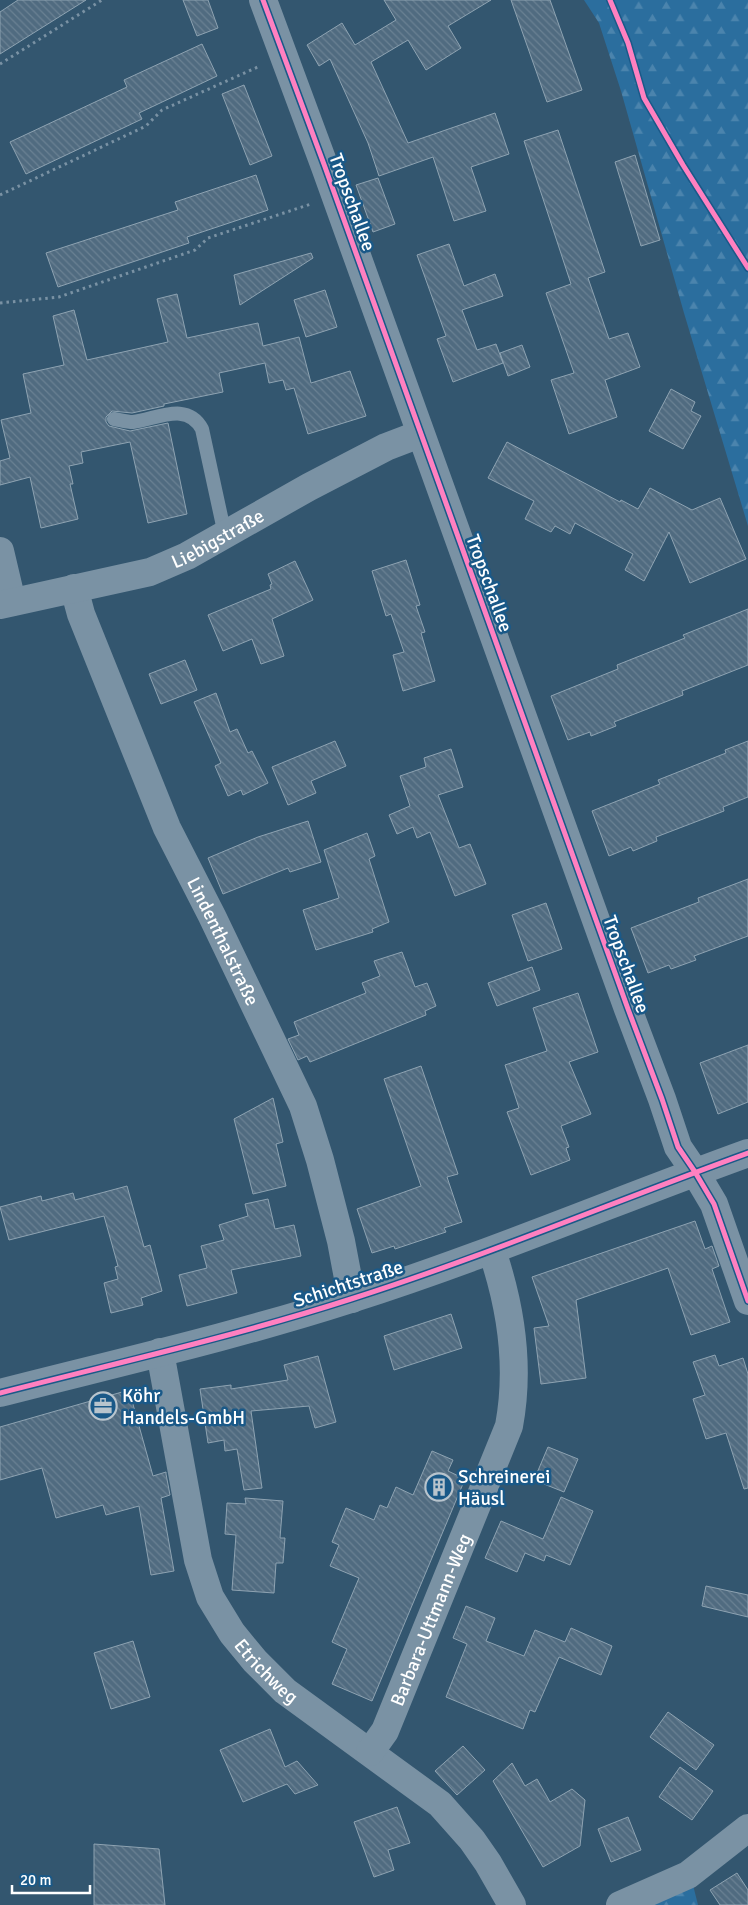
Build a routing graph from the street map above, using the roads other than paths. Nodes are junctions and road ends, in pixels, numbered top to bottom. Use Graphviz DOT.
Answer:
graph roads {
  1 [pos="262,0"];
  2 [pos="114,419"];
  3 [pos="420,434"];
  4 [pos="225,535"];
  5 [pos="0,551"];
  6 [pos="74,588"];
  7 [pos="6,603"];
  8 [pos="748,1153"];
  9 [pos="695,1172"];
  10 [pos="492,1251"];
  11 [pos="352,1299"];
  12 [pos="748,1300"];
  13 [pos="160,1352"];
  14 [pos="0,1393"];
  15 [pos="370,1752"];
  16 [pos="748,1828"];
  17 [pos="512,1905"];
  18 [pos="620,1905"];
  1 -- 3 [label="street, Tropschallee"];
  2 -- 4 [label="lane"];
  3 -- 4 [label="street, Liebigstraße"];
  3 -- 9 [label="street, Tropschallee"];
  4 -- 6 [label="street, Liebigstraße"];
  5 -- 7 [label="street"];
  6 -- 7 [label="street, Liebigstraße"];
  6 -- 11 [label="street, Lindenthalstraße"];
  8 -- 9 [label="street, Schichtstraße"];
  9 -- 10 [label="street, Schichtstraße"];
  9 -- 12 [label="street, Tropschallee"];
  10 -- 11 [label="street, Schichtstraße"];
  10 -- 15 [label="street, Barbara-Uttmann-Weg"];
  11 -- 13 [label="street, Schichtstraße"];
  13 -- 14 [label="street, Schichtstraße"];
  13 -- 15 [label="street, Etrichweg"];
  15 -- 17 [label="street, Etrichweg"];
  16 -- 18 [label="street"];
}
